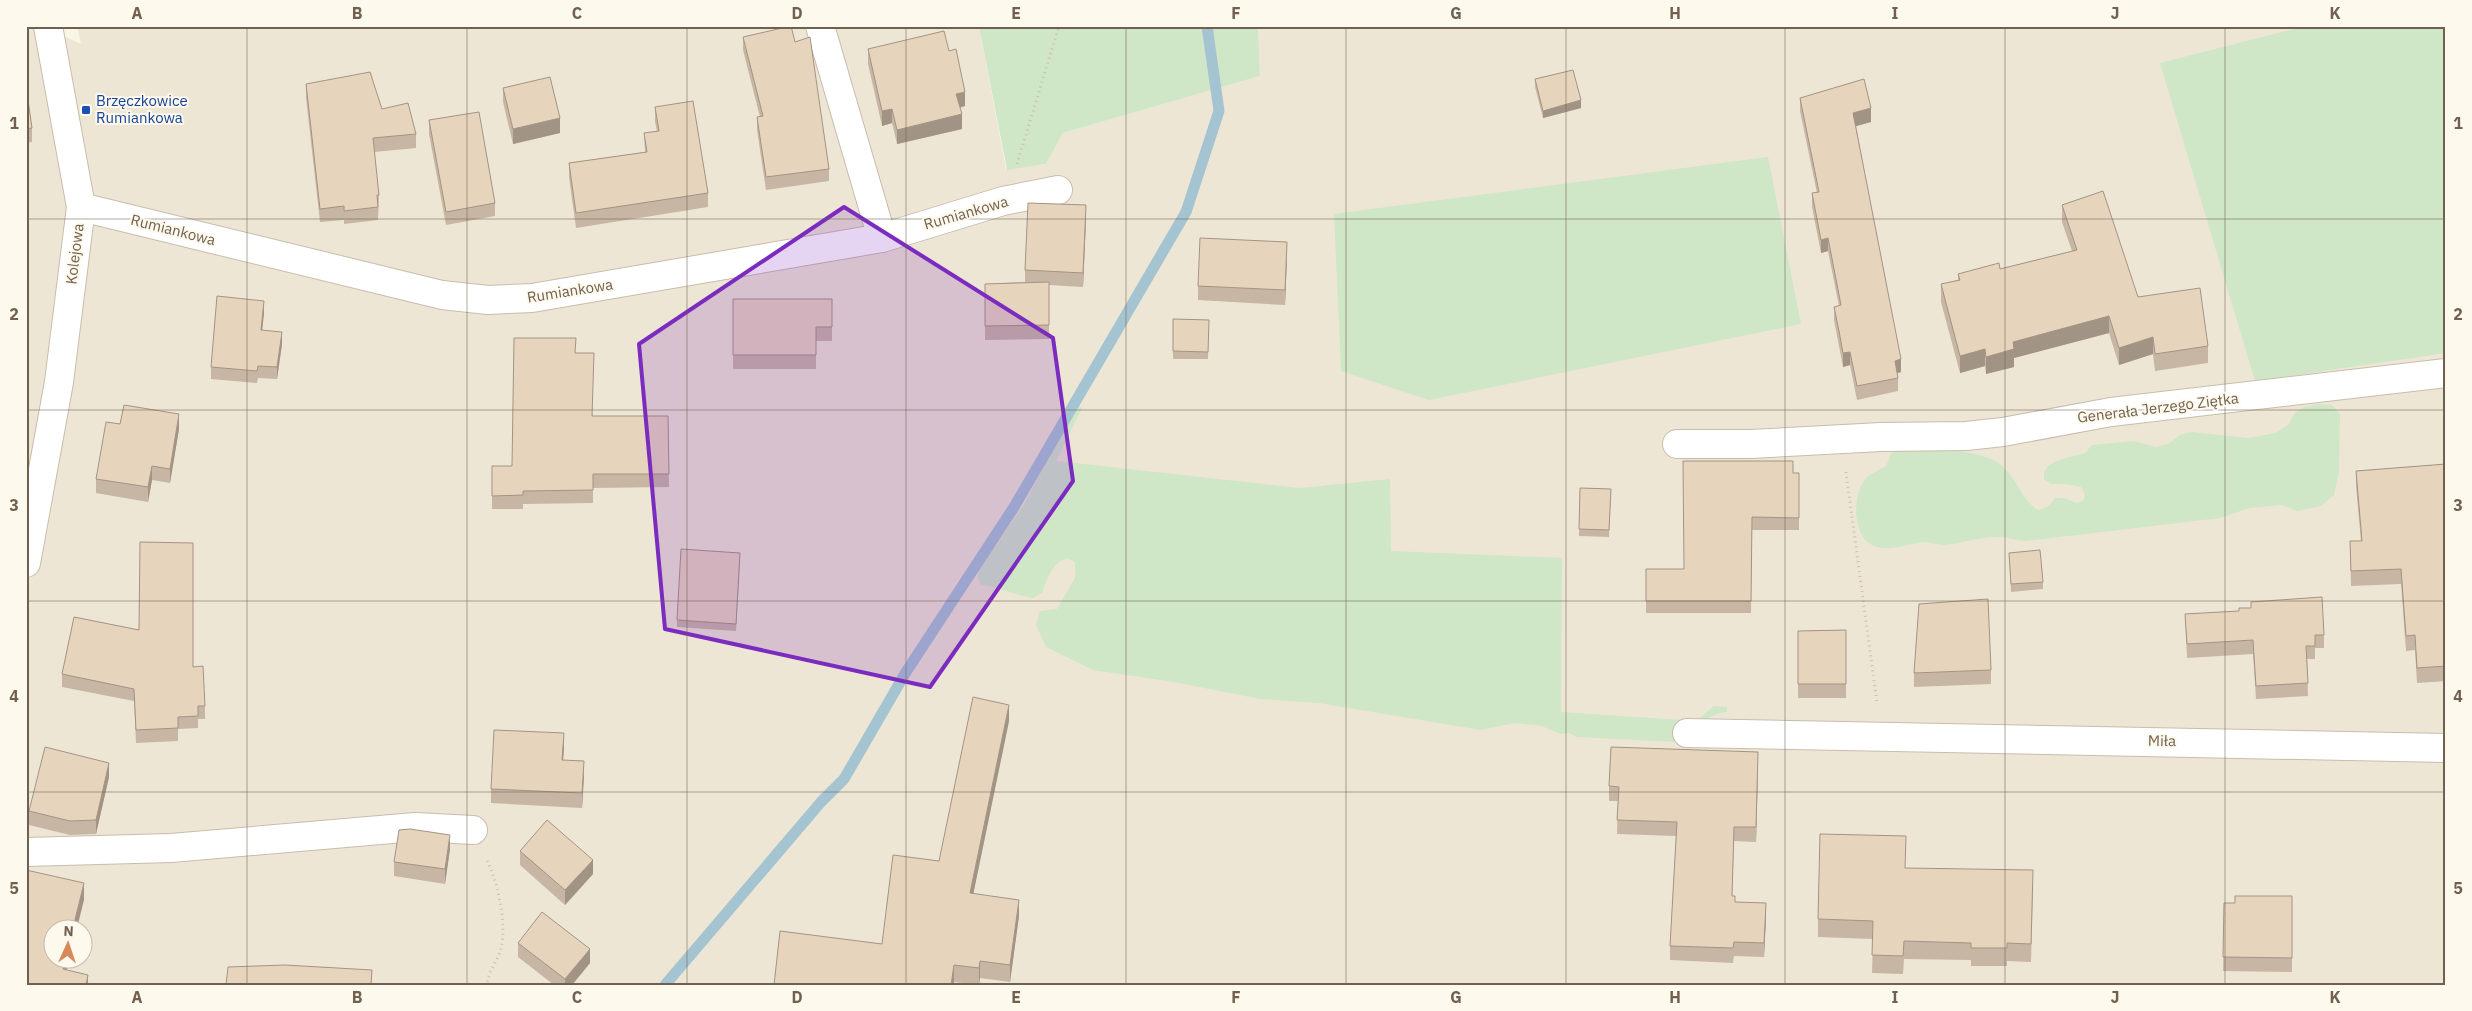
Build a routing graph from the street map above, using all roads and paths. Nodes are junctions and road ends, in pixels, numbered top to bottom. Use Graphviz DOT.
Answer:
graph roads {
  1 [pos="48,26"];
  2 [pos="820,26"];
  3 [pos="1059,26"];
  4 [pos="1058,190"];
  5 [pos="1003,201"];
  6 [pos="81,207"];
  7 [pos="882,238"];
  8 [pos="2446,373"];
  9 [pos="1677,444"];
  10 [pos="1846,471"];
  11 [pos="34,482"];
  12 [pos="26,562"];
  13 [pos="1688,732"];
  14 [pos="1880,737"];
  15 [pos="2446,748"];
  16 [pos="473,830"];
  17 [pos="26,852"];
  18 [pos="488,985"];
  1 -- 6 [label="street, Kolejowa"];
  2 -- 7 [label="street"];
  3 -- 5 [label="path"];
  4 -- 5 [label="street, Rumiankowa"];
  5 -- 7 [label="street, Rumiankowa"];
  6 -- 7 [label="street, Rumiankowa"];
  6 -- 11 [label="street, Kolejowa"];
  8 -- 9 [label="street, Generała Jerzego Ziętka"];
  10 -- 14 [label="path"];
  11 -- 12 [label="street, Kolejowa"];
  13 -- 14 [label="street, Miła"];
  14 -- 15 [label="street, Miła"];
  16 -- 17 [label="street"];
  16 -- 18 [label="path"];
}
